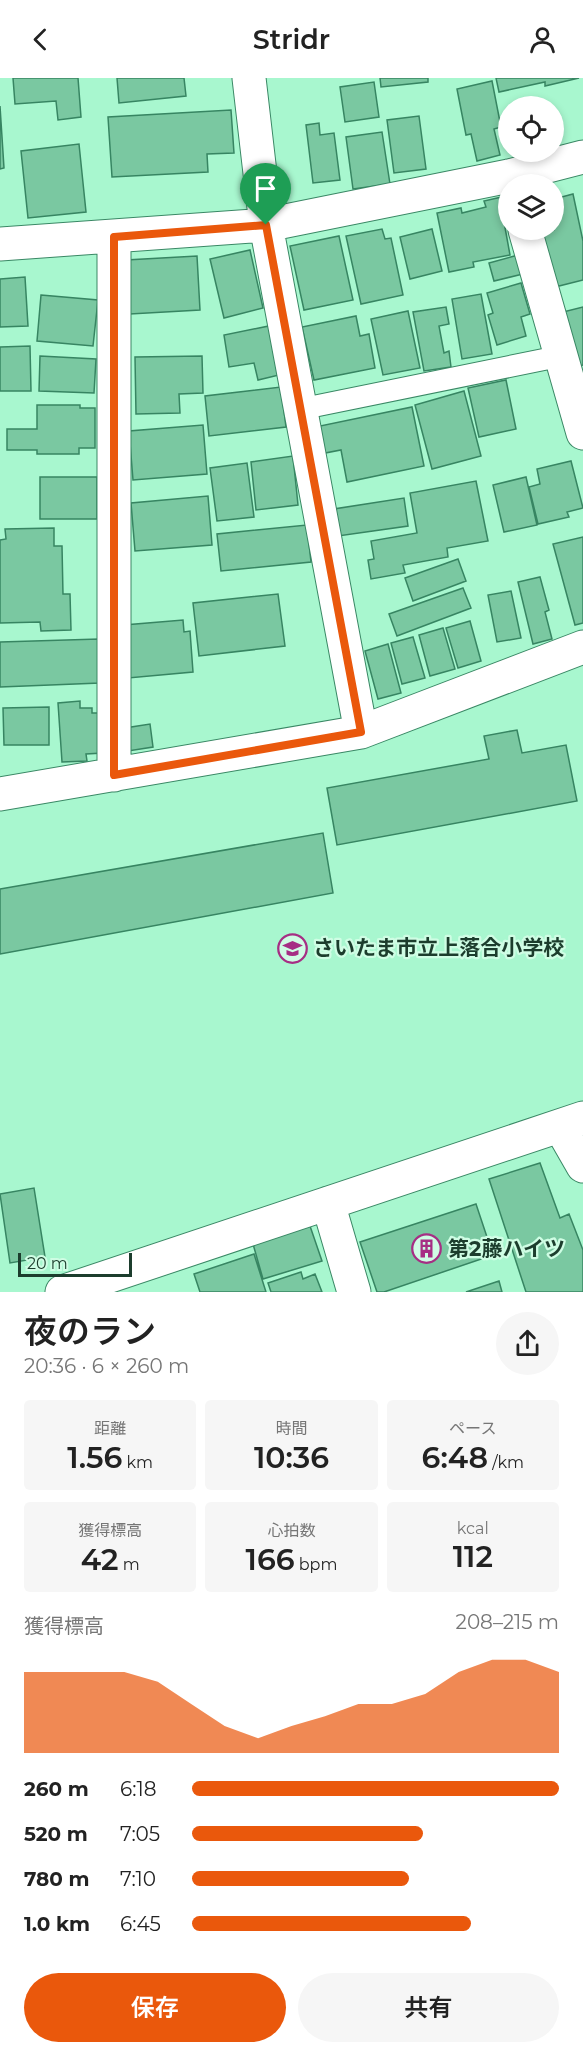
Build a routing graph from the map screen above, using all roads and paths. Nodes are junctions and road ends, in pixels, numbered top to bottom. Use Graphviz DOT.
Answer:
graph roads {
  1 [pos="249,78"];
  2 [pos="583,157"];
  3 [pos="529,174"];
  4 [pos="498,182"];
  5 [pos="266,225"];
  6 [pos="114,237"];
  7 [pos="528,240"];
  8 [pos="0,244"];
  9 [pos="561,356"];
  10 [pos="301,409"];
  11 [pos="583,433"];
  12 [pos="583,647"];
  13 [pos="361,732"];
  14 [pos="114,775"];
  15 [pos="0,794"];
  16 [pos="572,1122"];
  17 [pos="583,1166"];
  18 [pos="328,1203"];
  19 [pos="62,1292"];
  20 [pos="354,1292"];
  1 -- 5 [label="street"];
  2 -- 3 [label="street"];
  4 -- 5 [label="street"];
  5 -- 6 [label="street"];
  5 -- 10 [label="street"];
  6 -- 8 [label="street"];
  6 -- 14 [label="street"];
  7 -- 9 [label="street"];
  9 -- 10 [label="lane"];
  9 -- 11 [label="street"];
  10 -- 13 [label="street"];
  12 -- 13 [label="street"];
  13 -- 14 [label="street"];
  14 -- 15 [label="street"];
  16 -- 17 [label="street"];
  16 -- 18 [label="street"];
  18 -- 19 [label="street"];
  18 -- 20 [label="street"];
}
